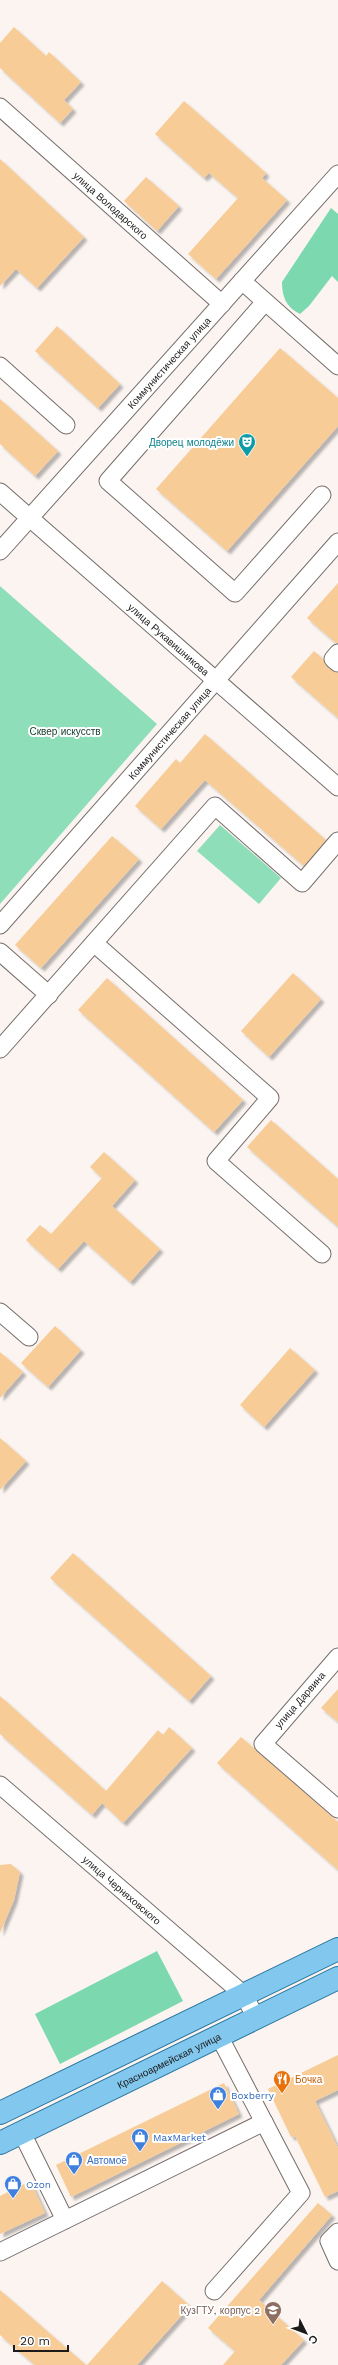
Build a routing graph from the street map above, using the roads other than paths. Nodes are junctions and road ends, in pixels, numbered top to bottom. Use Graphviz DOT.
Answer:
graph roads {
  1 [pos="0,107"];
  2 [pos="338,174"];
  3 [pos="242,281"];
  4 [pos="265,302"];
  5 [pos="222,304"];
  6 [pos="0,366"];
  7 [pos="338,366"];
  8 [pos="66,425"];
  9 [pos="0,492"];
  10 [pos="322,494"];
  11 [pos="30,518"];
  12 [pos="338,542"];
  13 [pos="0,552"];
  14 [pos="338,654"];
  15 [pos="338,663"];
  16 [pos="216,680"];
  17 [pos="338,787"];
  18 [pos="338,841"];
  19 [pos="0,925"];
  20 [pos="94,943"];
  21 [pos="0,952"];
  22 [pos="48,995"];
  23 [pos="0,1049"];
  24 [pos="322,1254"];
  25 [pos="0,1312"];
  26 [pos="29,1337"];
  27 [pos="338,1657"];
  28 [pos="0,1785"];
  29 [pos="338,1809"];
  30 [pos="338,1949"];
  31 [pos="338,1978"];
  32 [pos="244,1995"];
  33 [pos="256,2018"];
  34 [pos="219,2036"];
  35 [pos="0,2113"];
  36 [pos="264,2122"];
  37 [pos="22,2133"];
  38 [pos="0,2143"];
  39 [pos="65,2220"];
  40 [pos="338,2232"];
  41 [pos="0,2252"];
  42 [pos="338,2261"];
  43 [pos="214,2291"];
  1 -- 5 [label="street, улица Володарского"];
  2 -- 3 [label="street, Коммунистическая улица"];
  3 -- 4 [label="street"];
  3 -- 5 [label="street, Коммунистическая улица"];
  4 -- 7 [label="street"];
  4 -- 10 [label="street"];
  5 -- 11 [label="street, Коммунистическая улица"];
  6 -- 8 [label="street"];
  9 -- 11 [label="street, улица Рукавишникова"];
  11 -- 13 [label="street, Коммунистическая улица"];
  11 -- 16 [label="street, улица Рукавишникова"];
  12 -- 16 [label="street, Коммунистическая улица"];
  14 -- 15 [label="street"];
  16 -- 17 [label="street, улица Рукавишникова"];
  16 -- 19 [label="street, Коммунистическая улица"];
  18 -- 20 [label="street"];
  20 -- 22 [label="street"];
  20 -- 24 [label="street"];
  21 -- 22 [label="street"];
  22 -- 23 [label="street"];
  25 -- 26 [label="street"];
  27 -- 29 [label="street, улица Дарвина"];
  28 -- 32 [label="street, улица Черняховского"];
  30 -- 32 [label="main road"];
  31 -- 33 [label="main road, Красноармейская улица"];
  32 -- 33 [label="street"];
  32 -- 35 [label="main road"];
  33 -- 34 [label="main road, Красноармейская улица"];
  34 -- 36 [label="street"];
  34 -- 37 [label="main road, Красноармейская улица"];
  36 -- 39 [label="street"];
  36 -- 43 [label="street"];
  37 -- 38 [label="main road, Красноармейская улица"];
  37 -- 39 [label="street"];
  39 -- 41 [label="street"];
  40 -- 42 [label="street"];
}
